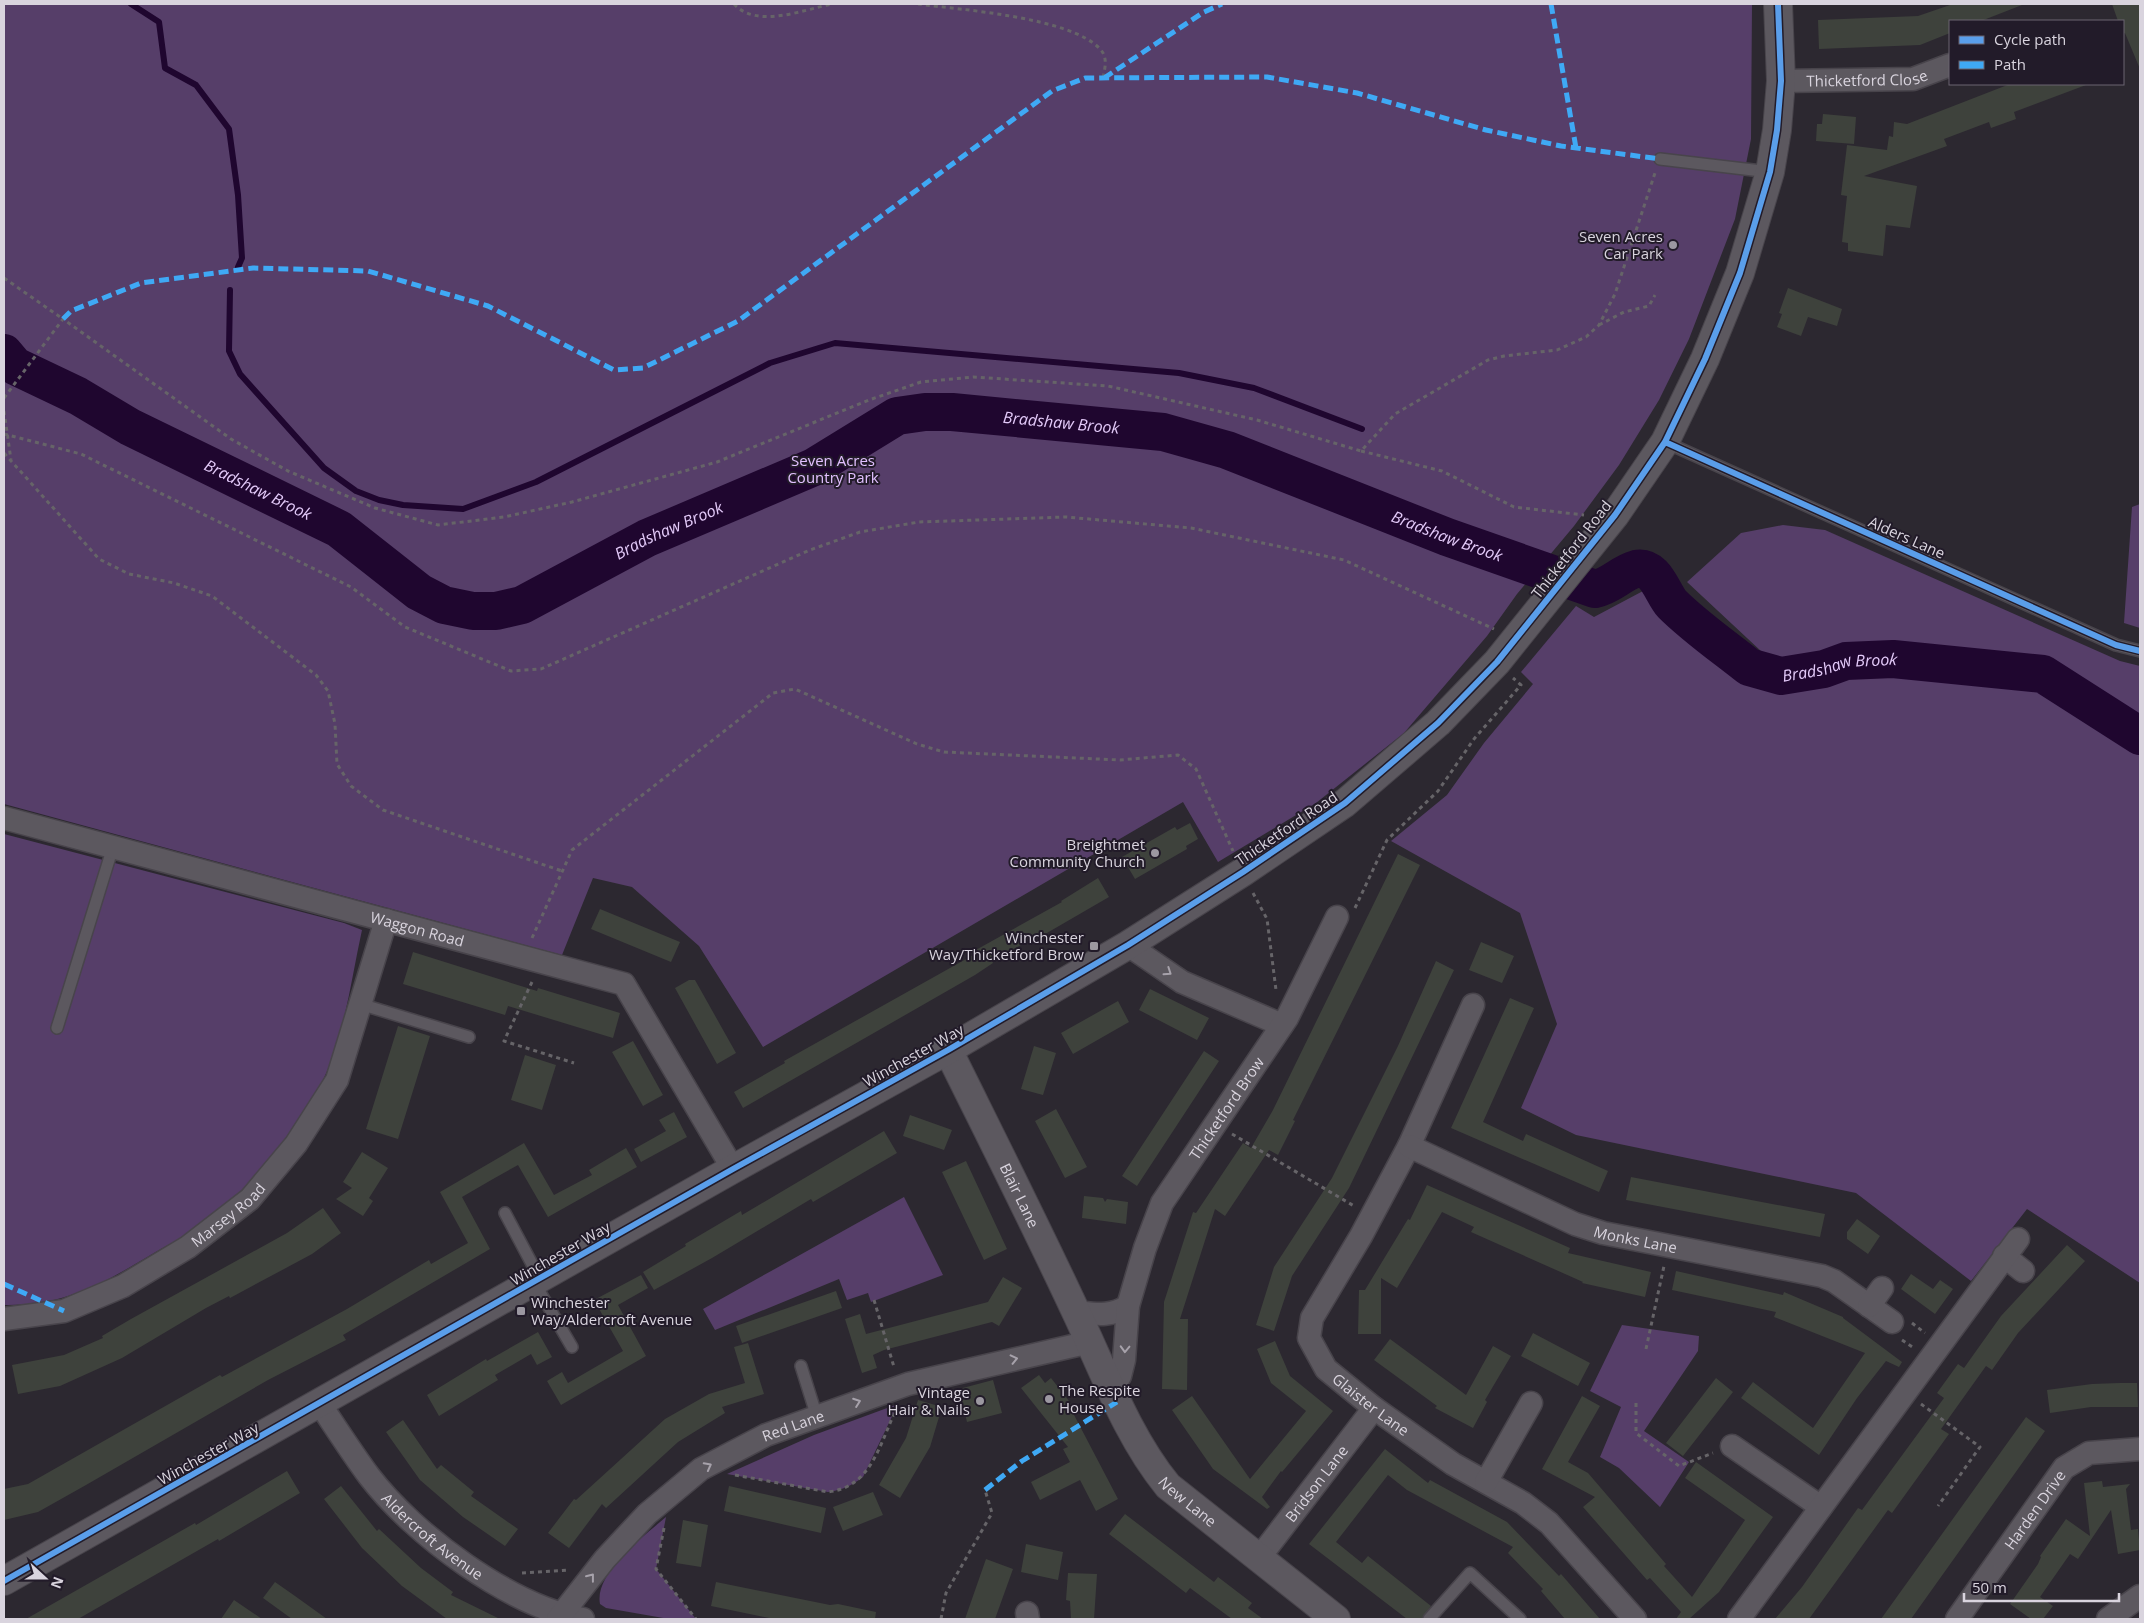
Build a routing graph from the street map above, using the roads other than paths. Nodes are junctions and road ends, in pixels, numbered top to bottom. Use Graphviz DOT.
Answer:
graph roads {
  1 [pos="1778,4"];
  2 [pos="1949,65"];
  3 [pos="1781,81"];
  4 [pos="1660,159"];
  5 [pos="1770,172"];
  6 [pos="1665,442"];
  7 [pos="2140,651"];
  8 [pos="4,818"];
  9 [pos="113,847"];
  10 [pos="1337,917"];
  11 [pos="386,920"];
  12 [pos="1128,945"];
  13 [pos="360,1004"];
  14 [pos="1472,1005"];
  15 [pos="1284,1022"];
  16 [pos="57,1028"];
  17 [pos="469,1037"];
  18 [pos="948,1050"];
  19 [pos="1409,1146"];
  20 [pos="733,1169"];
  21 [pos="505,1213"];
  22 [pos="2018,1238"];
  23 [pos="2004,1256"];
  24 [pos="2023,1271"];
  25 [pos="537,1280"];
  26 [pos="1882,1288"];
  27 [pos="1128,1306"];
  28 [pos="1869,1306"];
  29 [pos="1076,1312"];
  30 [pos="4,1319"];
  31 [pos="1892,1322"];
  32 [pos="1090,1342"];
  33 [pos="572,1347"];
  34 [pos="800,1366"];
  35 [pos="1112,1389"];
  36 [pos="1531,1403"];
  37 [pos="320,1404"];
  38 [pos="1374,1408"];
  39 [pos="817,1417"];
  40 [pos="1732,1446"];
  41 [pos="2140,1449"];
  42 [pos="1486,1482"];
  43 [pos="1821,1507"];
  44 [pos="1259,1558"];
  45 [pos="4,1581"];
  46 [pos="2140,1596"];
  47 [pos="559,1617"];
  48 [pos="1959,1618"];
  49 [pos="583,1619"];
  50 [pos="1336,1619"];
  51 [pos="1429,1619"];
  52 [pos="1520,1619"];
  53 [pos="1635,1619"];
  54 [pos="1739,1619"];
  55 [pos="2108,1619"];
  1 -- 3 [label="street, Thicketford Road"];
  2 -- 3 [label="street, Thicketford Close"];
  3 -- 5 [label="street, Thicketford Road"];
  4 -- 5 [label="lane"];
  5 -- 6 [label="street, Thicketford Road"];
  6 -- 7 [label="lane, Alders Lane"];
  6 -- 12 [label="street, Thicketford Road"];
  8 -- 9 [label="street, Waggon Road"];
  9 -- 11 [label="street, Waggon Road"];
  9 -- 16 [label="lane"];
  10 -- 15 [label="street, Thicketford Brow"];
  11 -- 13 [label="street, Marsey Road"];
  11 -- 20 [label="street, Waggon Road"];
  12 -- 15 [label="street, one-way"];
  12 -- 18 [label="street, Winchester Way"];
  13 -- 17 [label="lane"];
  13 -- 30 [label="street, Marsey Road"];
  14 -- 19 [label="street, Glaister Lane"];
  15 -- 27 [label="street, Thicketford Brow"];
  18 -- 20 [label="street, Winchester Way"];
  18 -- 29 [label="street, Blair Lane"];
  19 -- 28 [label="street, Monks Lane"];
  19 -- 38 [label="street, Glaister Lane"];
  20 -- 25 [label="street, Winchester Way"];
  21 -- 25 [label="lane"];
  22 -- 23 [label="street"];
  23 -- 24 [label="street"];
  23 -- 43 [label="street"];
  25 -- 33 [label="lane"];
  25 -- 37 [label="street, Winchester Way"];
  26 -- 28 [label="street"];
  27 -- 29 [label="street"];
  27 -- 35 [label="street, Thicketford Brow, one-way"];
  28 -- 31 [label="street, Monks Lane"];
  29 -- 32 [label="street, Blair Lane"];
  32 -- 35 [label="street, New Lane"];
  39 -- 32 [label="street, Red Lane, one-way"];
  34 -- 39 [label="lane"];
  35 -- 44 [label="street, New Lane"];
  36 -- 42 [label="street"];
  37 -- 45 [label="street, Winchester Way"];
  37 -- 47 [label="street, Aldercroft Avenue"];
  38 -- 42 [label="street, Glaister Lane"];
  38 -- 44 [label="street, Bridson Lane"];
  47 -- 39 [label="street, Red Lane, one-way"];
  40 -- 43 [label="street"];
  41 -- 48 [label="street, Harden Drive"];
  42 -- 53 [label="street, Glaister Lane"];
  43 -- 54 [label="street"];
  44 -- 50 [label="street, New Lane"];
  46 -- 55 [label="street"];
  47 -- 49 [label="street, Aldercroft Avenue"];
  51 -- 52 [label="lane"];
}
